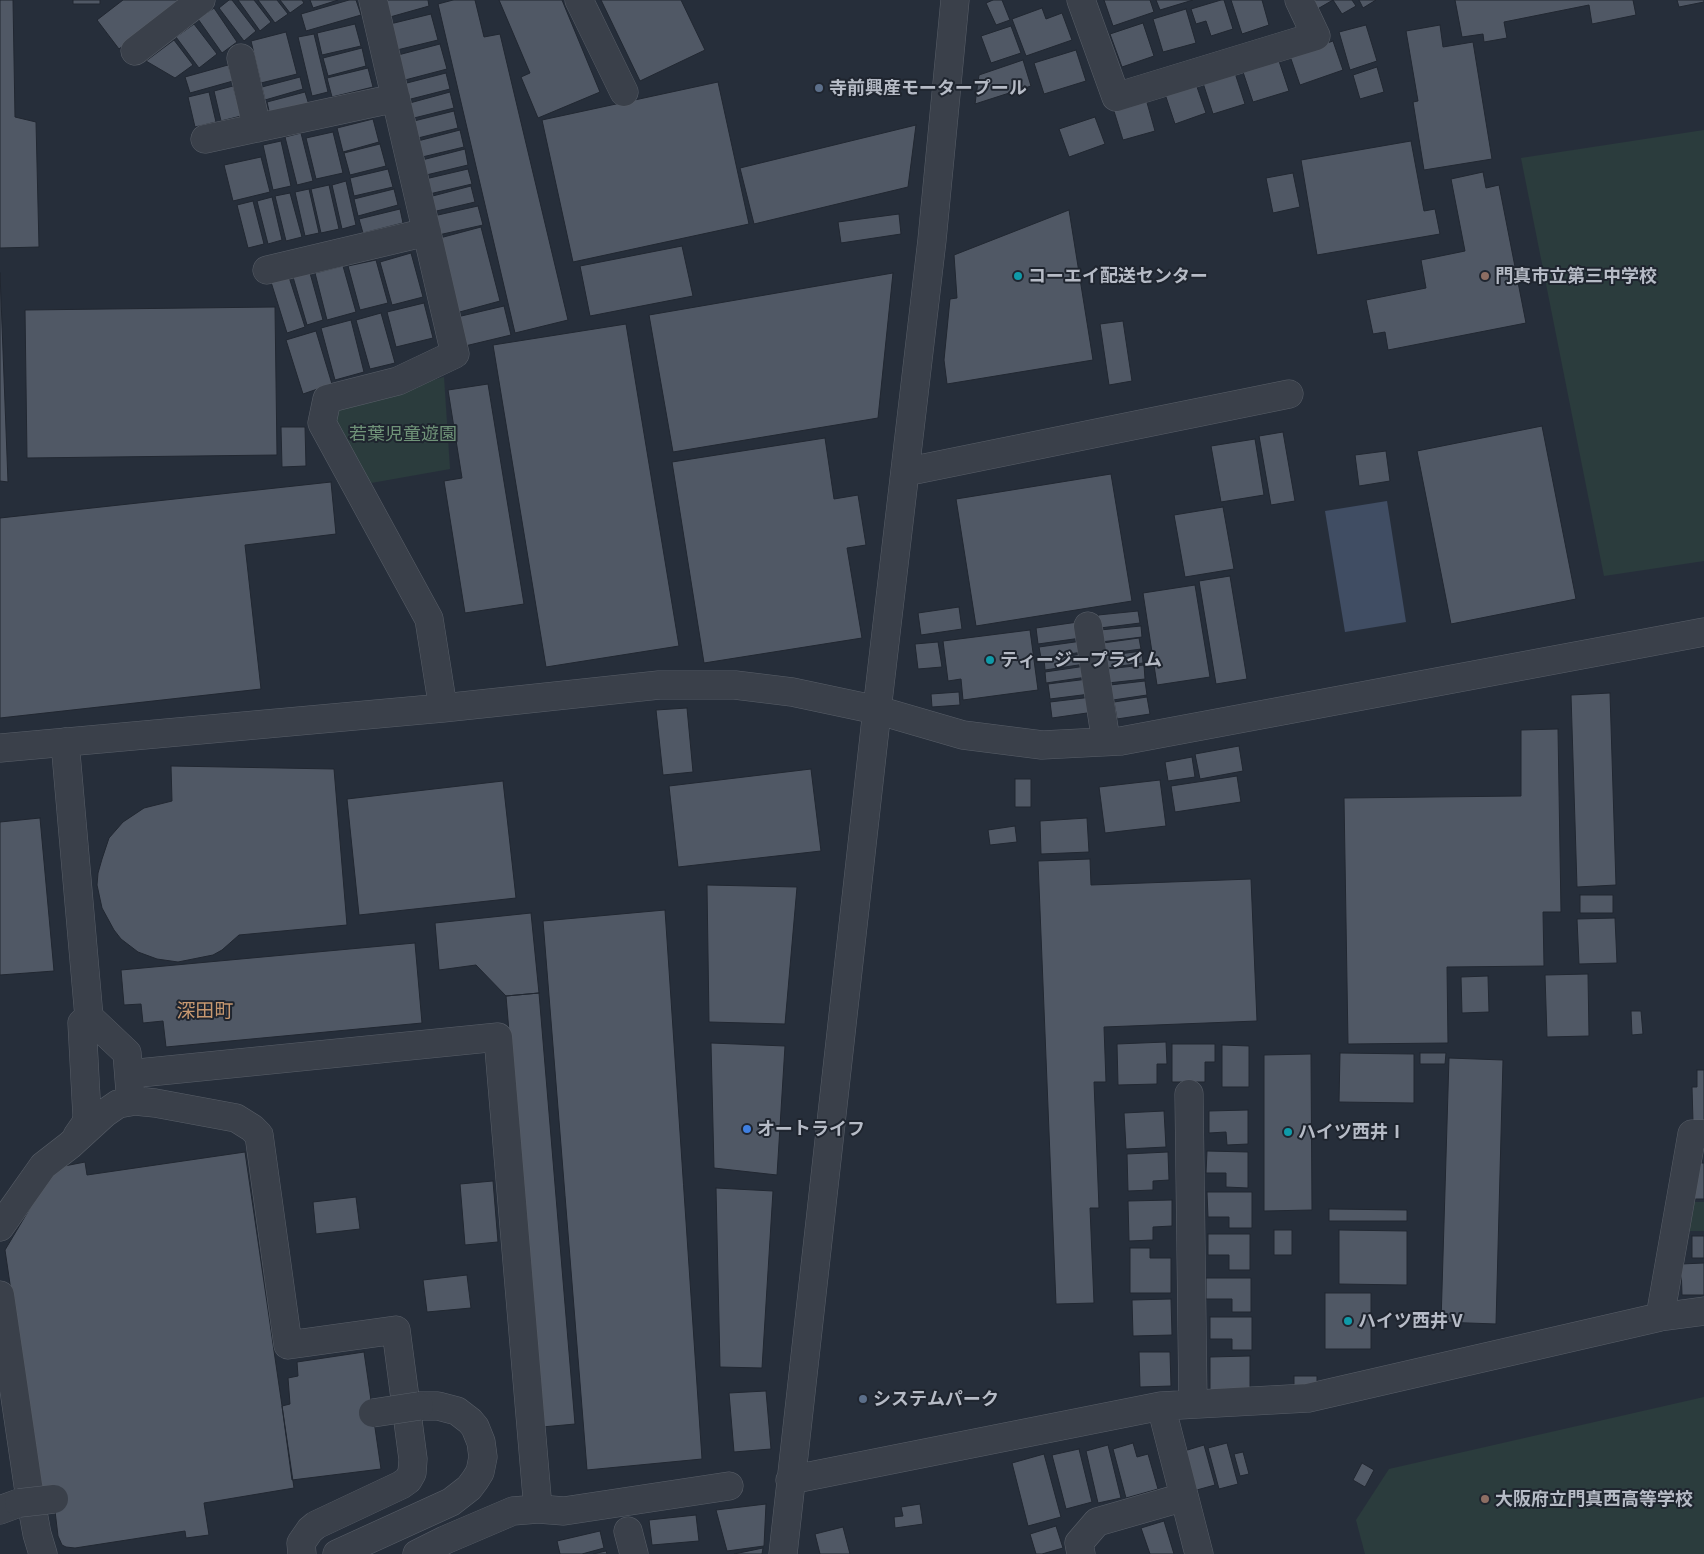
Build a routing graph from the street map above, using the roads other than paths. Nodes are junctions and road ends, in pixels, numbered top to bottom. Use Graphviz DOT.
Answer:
graph roads {
  1 [pos="201,0"];
  2 [pos="373,0"];
  3 [pos="579,0"];
  4 [pos="955,0"];
  5 [pos="1081,0"];
  6 [pos="1299,0"];
  7 [pos="135,51"];
  8 [pos="241,58"];
  9 [pos="624,92"];
  10 [pos="396,98"];
  11 [pos="258,128"];
  12 [pos="205,139"];
  13 [pos="427,232"];
  14 [pos="267,270"];
  15 [pos="1289,394"];
  16 [pos="905,472"];
  17 [pos="1088,626"];
  18 [pos="1704,632"];
  19 [pos="443,708"];
  20 [pos="877,710"];
  21 [pos="1106,741"];
  22 [pos="65,742"];
  23 [pos="0,748"];
  24 [pos="89,1017"];
  25 [pos="128,1074"];
  26 [pos="1189,1094"];
  27 [pos="131,1102"];
  28 [pos="1704,1134"];
  29 [pos="70,1145"];
  30 [pos="0,1227"];
  31 [pos="0,1295"];
  32 [pos="1704,1311"];
  33 [pos="1660,1317"];
  34 [pos="1193,1404"];
  35 [pos="413,1406"];
  36 [pos="1161,1406"];
  37 [pos="373,1413"];
  38 [pos="790,1480"];
  39 [pos="729,1486"];
  40 [pos="1184,1497"];
  41 [pos="54,1499"];
  42 [pos="9,1506"];
  43 [pos="538,1509"];
  44 [pos="40,1547"];
  45 [pos="298,1552"];
  46 [pos="785,1553"];
  47 [pos="337,1554"];
  48 [pos="417,1554"];
  49 [pos="1081,1554"];
  50 [pos="1199,1554"];
  1 -- 7 [label="street"];
  2 -- 10 [label="street"];
  3 -- 9 [label="street"];
  4 -- 16 [label="street"];
  5 -- 6 [label="street"];
  8 -- 11 [label="street"];
  10 -- 11 [label="street"];
  10 -- 13 [label="street"];
  11 -- 12 [label="street"];
  13 -- 14 [label="street"];
  13 -- 19 [label="street"];
  15 -- 16 [label="street"];
  16 -- 20 [label="street"];
  17 -- 21 [label="street"];
  18 -- 21 [label="street"];
  19 -- 20 [label="street"];
  19 -- 22 [label="street"];
  20 -- 21 [label="street"];
  20 -- 38 [label="street"];
  22 -- 23 [label="street"];
  22 -- 24 [label="street"];
  24 -- 25 [label="street"];
  24 -- 29 [label="street"];
  25 -- 27 [label="street"];
  25 -- 43 [label="street"];
  26 -- 34 [label="street"];
  27 -- 29 [label="street"];
  27 -- 35 [label="street"];
  28 -- 33 [label="street"];
  29 -- 30 [label="street"];
  31 -- 44 [label="street"];
  32 -- 33 [label="street"];
  33 -- 34 [label="street"];
  34 -- 36 [label="street"];
  35 -- 37 [label="street, bridge"];
  35 -- 45 [label="street"];
  35 -- 47 [label="street"];
  36 -- 38 [label="street"];
  36 -- 40 [label="street"];
  38 -- 46 [label="street"];
  39 -- 43 [label="street"];
  40 -- 49 [label="street"];
  40 -- 50 [label="street"];
  41 -- 42 [label="street, bridge"];
  43 -- 48 [label="street"];
}
